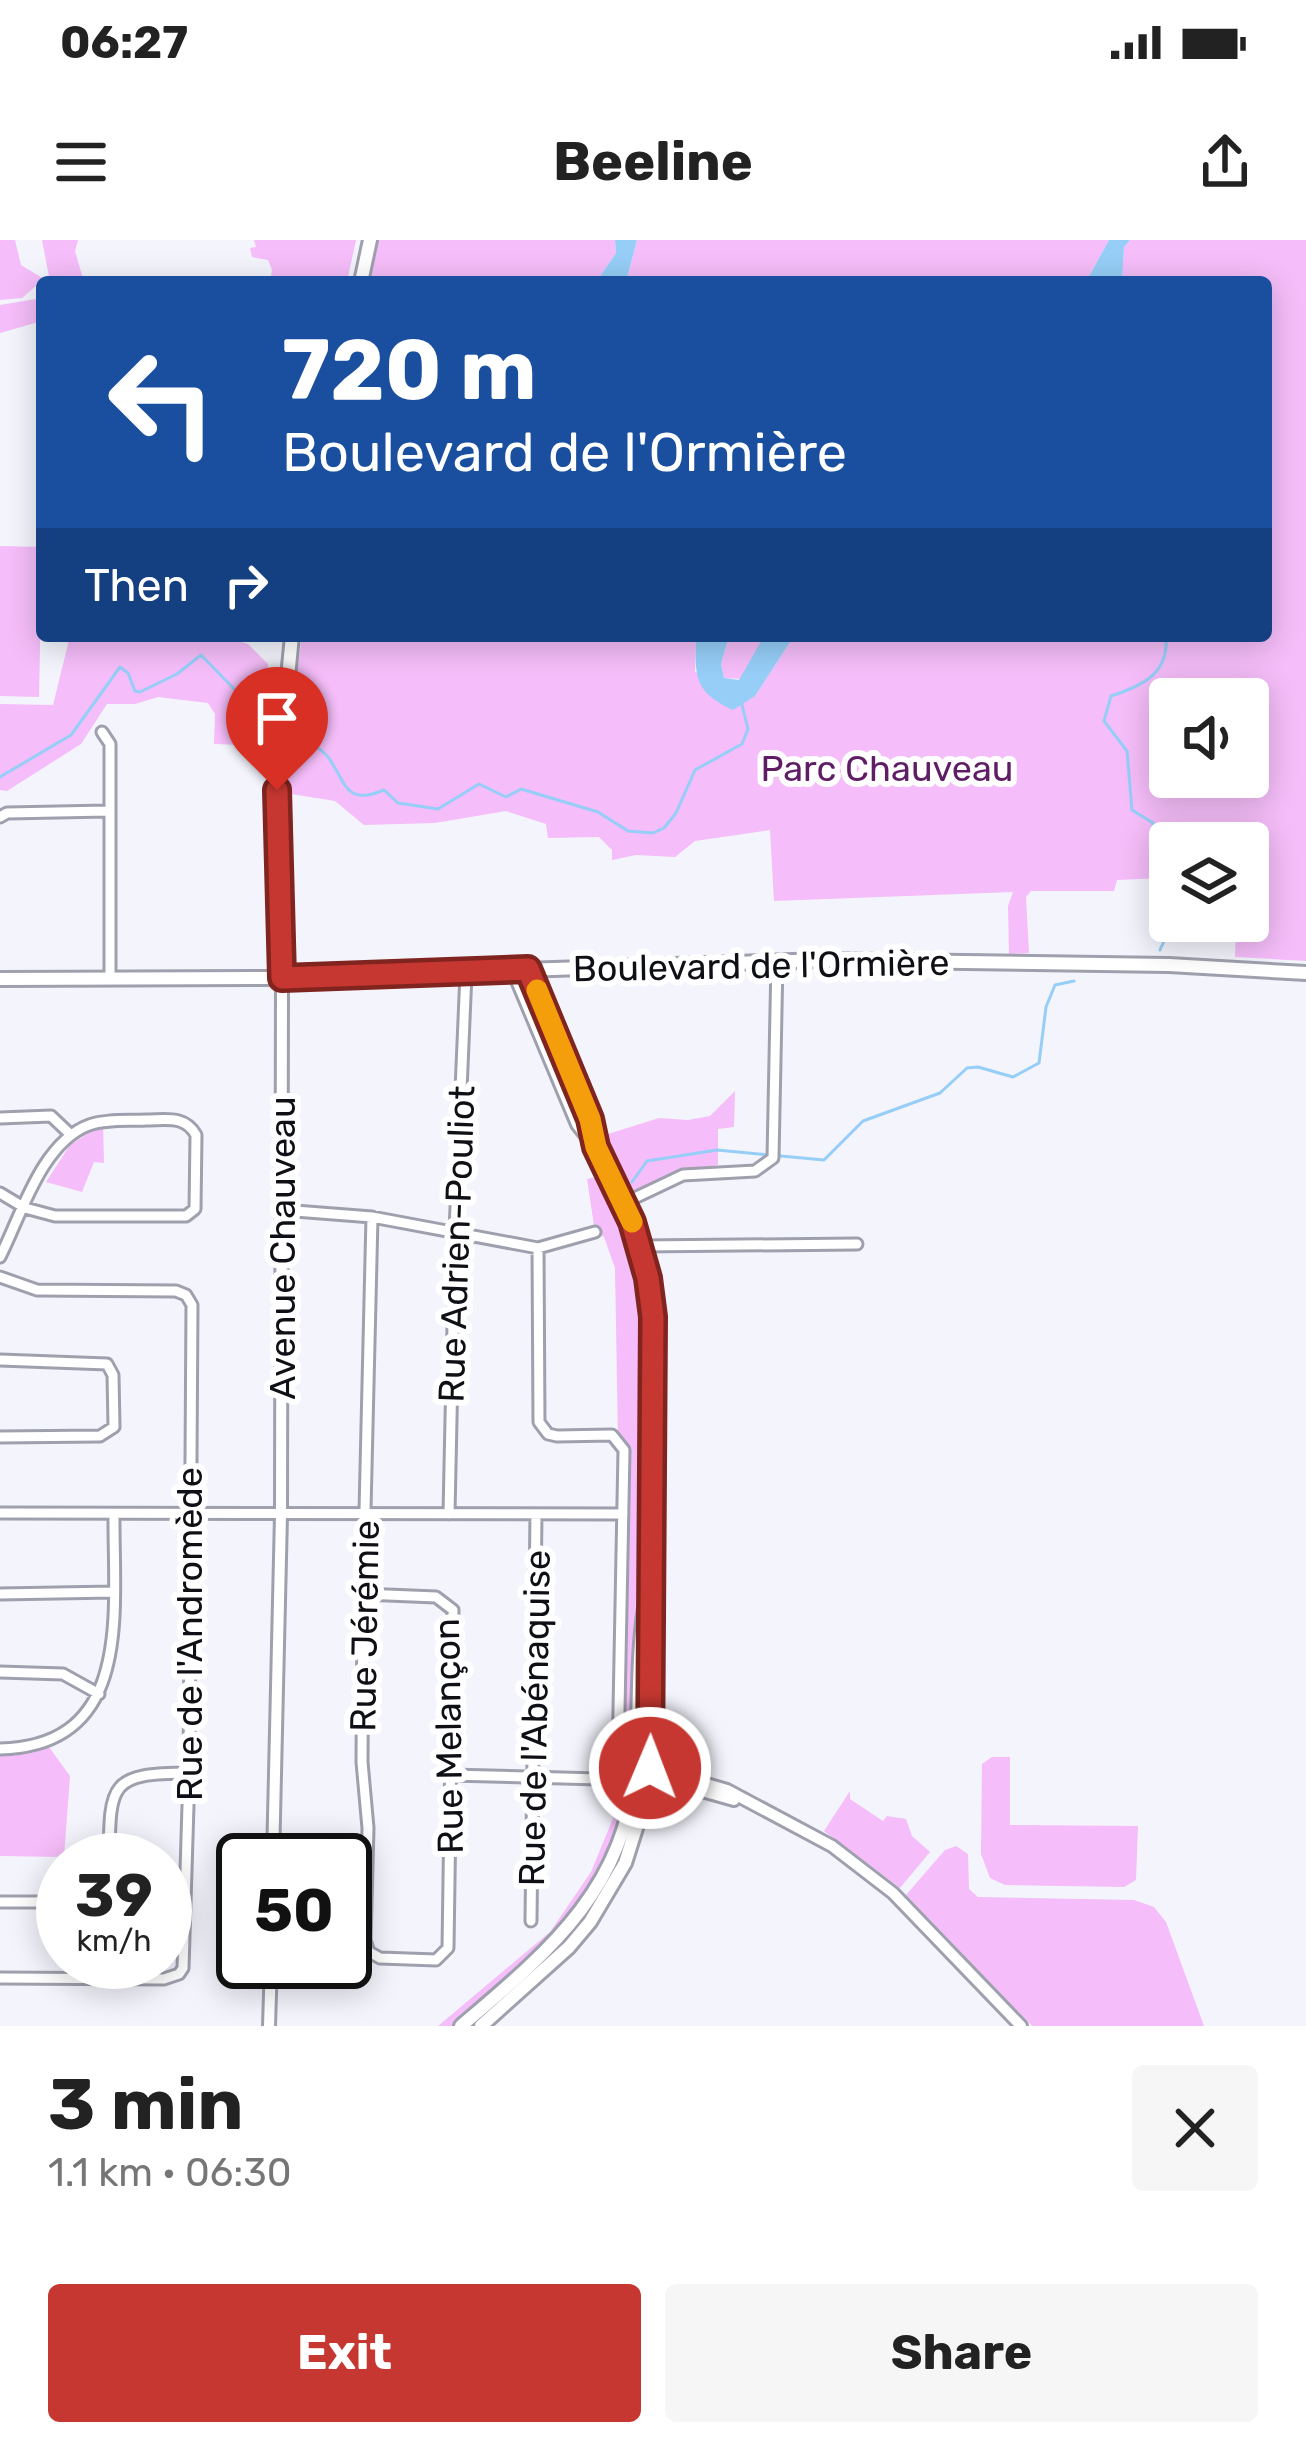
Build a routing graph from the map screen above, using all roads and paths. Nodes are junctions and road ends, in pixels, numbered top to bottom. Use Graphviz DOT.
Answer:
graph roads {
  1 [pos="370,240"];
  2 [pos="362,276"];
  3 [pos="291,642"];
  4 [pos="102,732"];
  5 [pos="107,811"];
  6 [pos="0,817"];
  7 [pos="777,961"];
  8 [pos="521,970"];
  9 [pos="466,973"];
  10 [pos="1306,974"];
  11 [pos="110,977"];
  12 [pos="282,978"];
  13 [pos="0,979"];
  14 [pos="0,1118"];
  15 [pos="71,1136"];
  16 [pos="0,1193"];
  17 [pos="624,1203"];
  18 [pos="25,1208"];
  19 [pos="282,1210"];
  20 [pos="372,1217"];
  21 [pos="454,1231"];
  22 [pos="595,1232"];
  23 [pos="857,1244"];
  24 [pos="640,1246"];
  25 [pos="538,1248"];
  26 [pos="0,1258"];
  27 [pos="0,1277"];
  28 [pos="0,1360"];
  29 [pos="0,1437"];
  30 [pos="190,1513"];
  31 [pos="0,1514"];
  32 [pos="114,1514"];
  33 [pos="281,1514"];
  34 [pos="365,1514"];
  35 [pos="449,1514"];
  36 [pos="536,1514"];
  37 [pos="622,1514"];
  38 [pos="113,1592"];
  39 [pos="0,1594"];
  40 [pos="363,1594"];
  41 [pos="0,1672"];
  42 [pos="99,1694"];
  43 [pos="0,1749"];
  44 [pos="189,1772"];
  45 [pos="642,1772"];
  46 [pos="451,1774"];
  47 [pos="535,1776"];
  48 [pos="110,1833"];
  49 [pos="187,1833"];
  50 [pos="274,1833"];
  51 [pos="0,1902"];
  52 [pos="36,1902"];
  53 [pos="531,1921"];
  54 [pos="446,1954"];
  55 [pos="0,1978"];
  56 [pos="36,1978"];
  57 [pos="270,1989"];
  58 [pos="269,2026"];
  59 [pos="461,2026"];
  60 [pos="481,2026"];
  61 [pos="1021,2026"];
  1 -- 2 [label="main road"];
  3 -- 12 [label="main road, Avenue Chauveau"];
  4 -- 5 [label="street"];
  5 -- 6 [label="street"];
  5 -- 11 [label="street"];
  7 -- 8 [label="main road, Boulevard de l'Ormière"];
  7 -- 10 [label="main road, Boulevard de l'Ormière"];
  7 -- 17 [label="street"];
  8 -- 9 [label="main road, Boulevard de l'Ormière"];
  8 -- 17 [label="main road"];
  9 -- 12 [label="main road, Boulevard de l'Ormière"];
  9 -- 21 [label="street, Rue Adrien-Pouliot"];
  11 -- 12 [label="main road, Boulevard de l'Ormière"];
  11 -- 13 [label="main road, Boulevard de l'Ormière"];
  12 -- 19 [label="street, Avenue Chauveau"];
  14 -- 15 [label="street"];
  15 -- 18 [label="street"];
  15 -- 18 [label="street"];
  16 -- 18 [label="street"];
  17 -- 24 [label="main road"];
  18 -- 26 [label="street"];
  19 -- 20 [label="street"];
  19 -- 33 [label="street, Avenue Chauveau"];
  20 -- 21 [label="street"];
  20 -- 34 [label="street, Rue Jérémie"];
  21 -- 25 [label="street"];
  21 -- 35 [label="street, Rue Adrien-Pouliot"];
  22 -- 25 [label="street"];
  23 -- 24 [label="street"];
  24 -- 45 [label="main road"];
  25 -- 37 [label="street"];
  27 -- 30 [label="street, Rue de l'Andromède"];
  28 -- 29 [label="street"];
  30 -- 32 [label="street"];
  30 -- 33 [label="street"];
  30 -- 44 [label="street, Rue de l'Andromède"];
  31 -- 32 [label="street"];
  32 -- 38 [label="street"];
  33 -- 34 [label="street"];
  33 -- 50 [label="street, Avenue Chauveau"];
  34 -- 35 [label="street"];
  34 -- 40 [label="street, Rue Jérémie"];
  35 -- 36 [label="street"];
  36 -- 37 [label="street"];
  36 -- 47 [label="street, Rue de l'Abénaquise"];
  37 -- 47 [label="street"];
  38 -- 39 [label="street"];
  38 -- 42 [label="street"];
  40 -- 46 [label="street, Rue Melançon"];
  40 -- 54 [label="street, Rue Jérémie"];
  41 -- 42 [label="street"];
  42 -- 43 [label="street"];
  44 -- 48 [label="street"];
  44 -- 49 [label="street, Rue de l'Andromède"];
  45 -- 59 [label="main road"];
  45 -- 60 [label="main road"];
  45 -- 61 [label="street"];
  46 -- 47 [label="street"];
  46 -- 54 [label="street, Rue Melançon"];
  47 -- 53 [label="street, Rue de l'Abénaquise"];
  51 -- 52 [label="street"];
  55 -- 56 [label="street"];
  57 -- 58 [label="street"];
}
